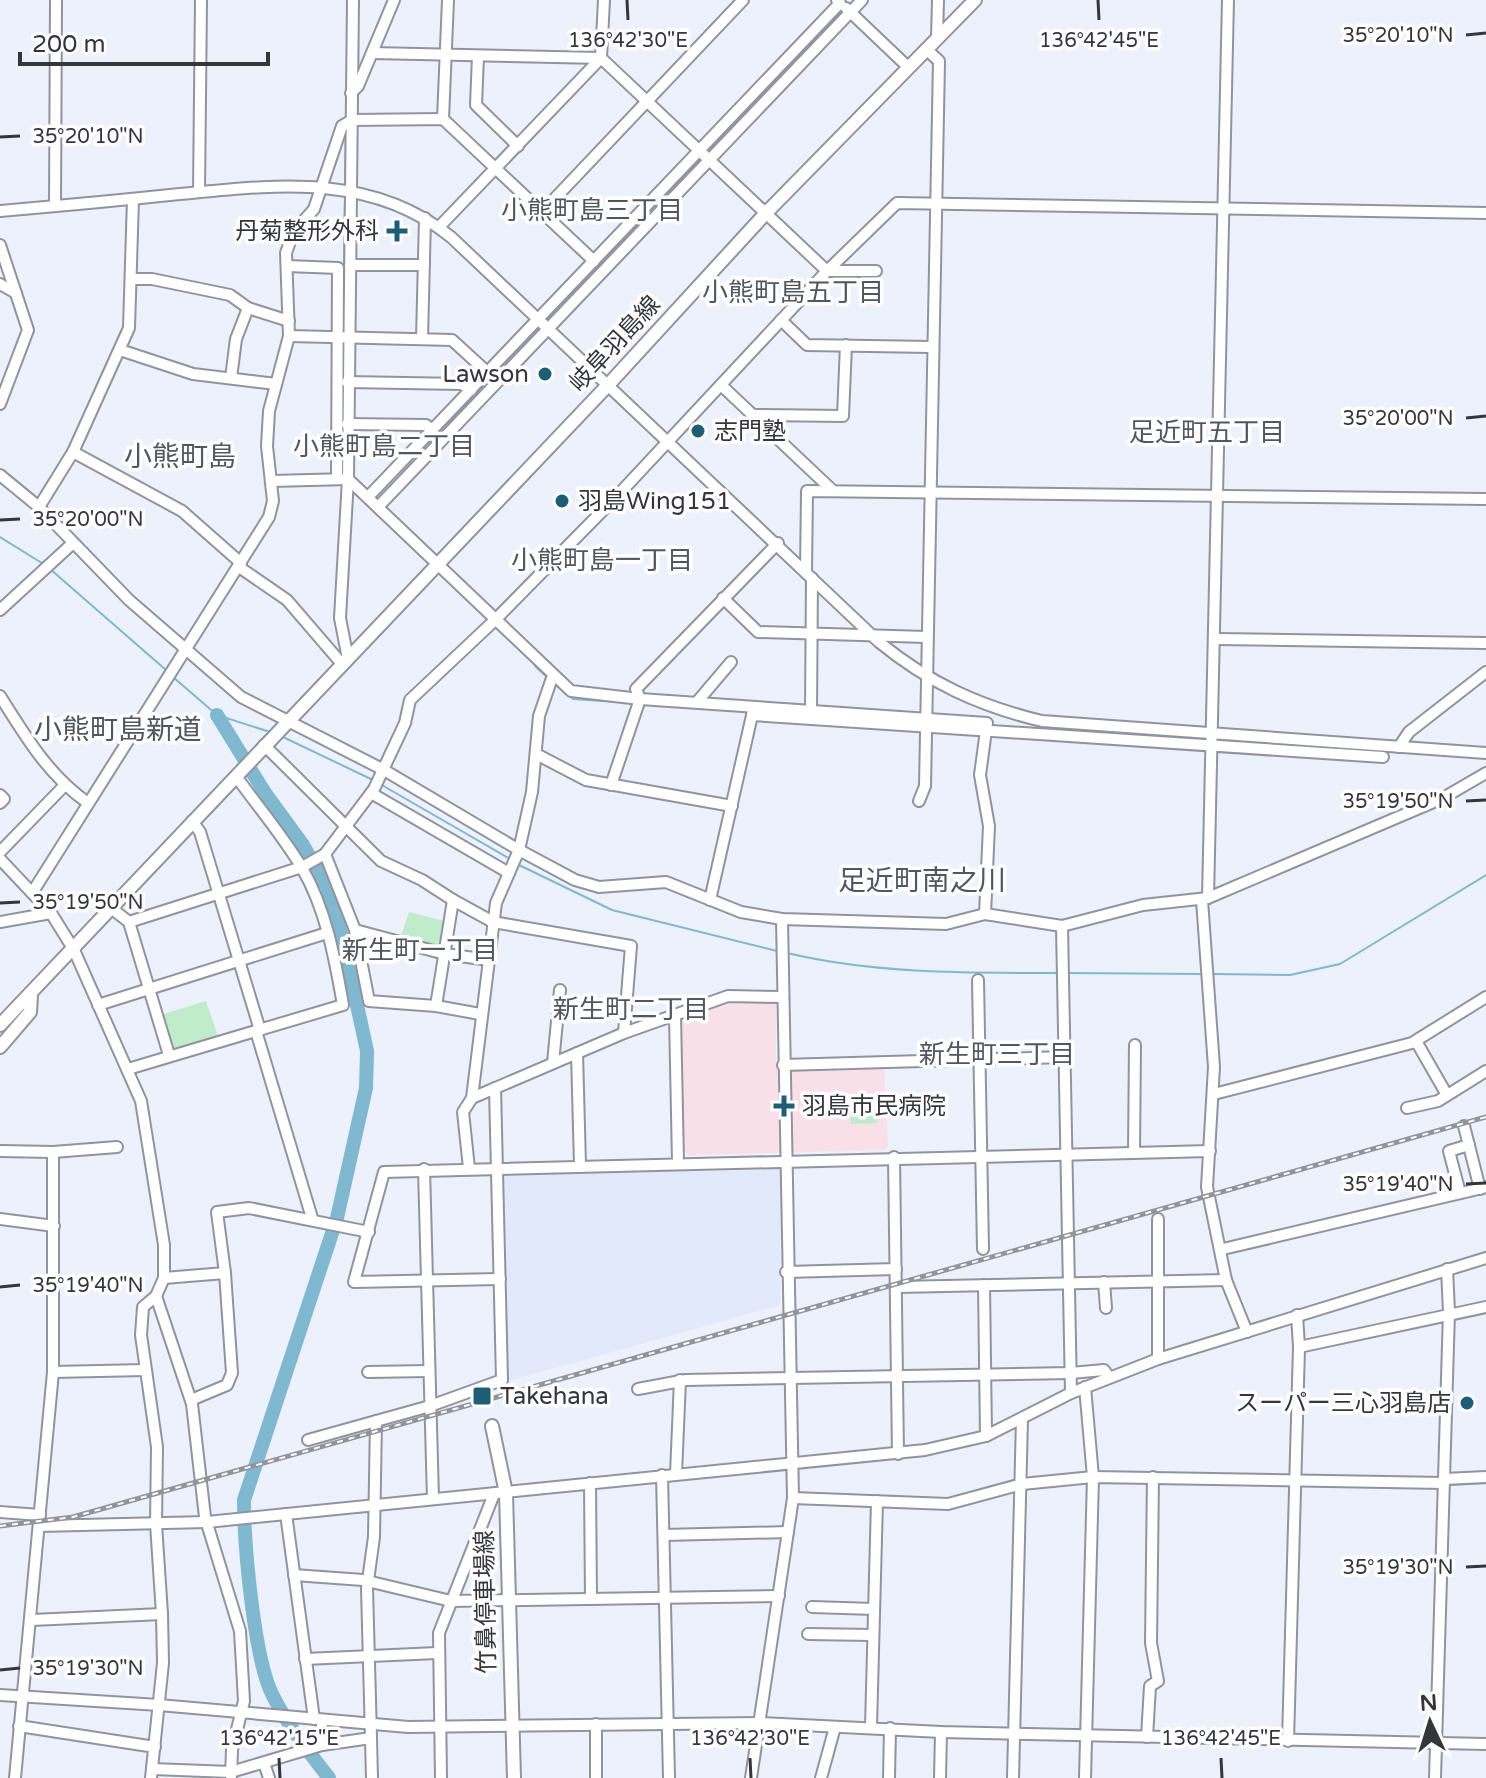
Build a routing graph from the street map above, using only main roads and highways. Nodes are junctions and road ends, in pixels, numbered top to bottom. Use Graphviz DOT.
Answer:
graph roads {
  1 [pos="975,0"];
  2 [pos="31,995"];
  3 [pos="0,1025"];
  4 [pos="0,1047"];
  5 [pos="492,1426"];
  6 [pos="514,1778"];
  1 -- 2 [label="main road, 岐阜羽島線"];
  2 -- 3 [label="main road, 岐阜羽島線"];
  2 -- 4 [label="main road"];
  5 -- 6 [label="main road, 竹鼻停車場線"];
}
